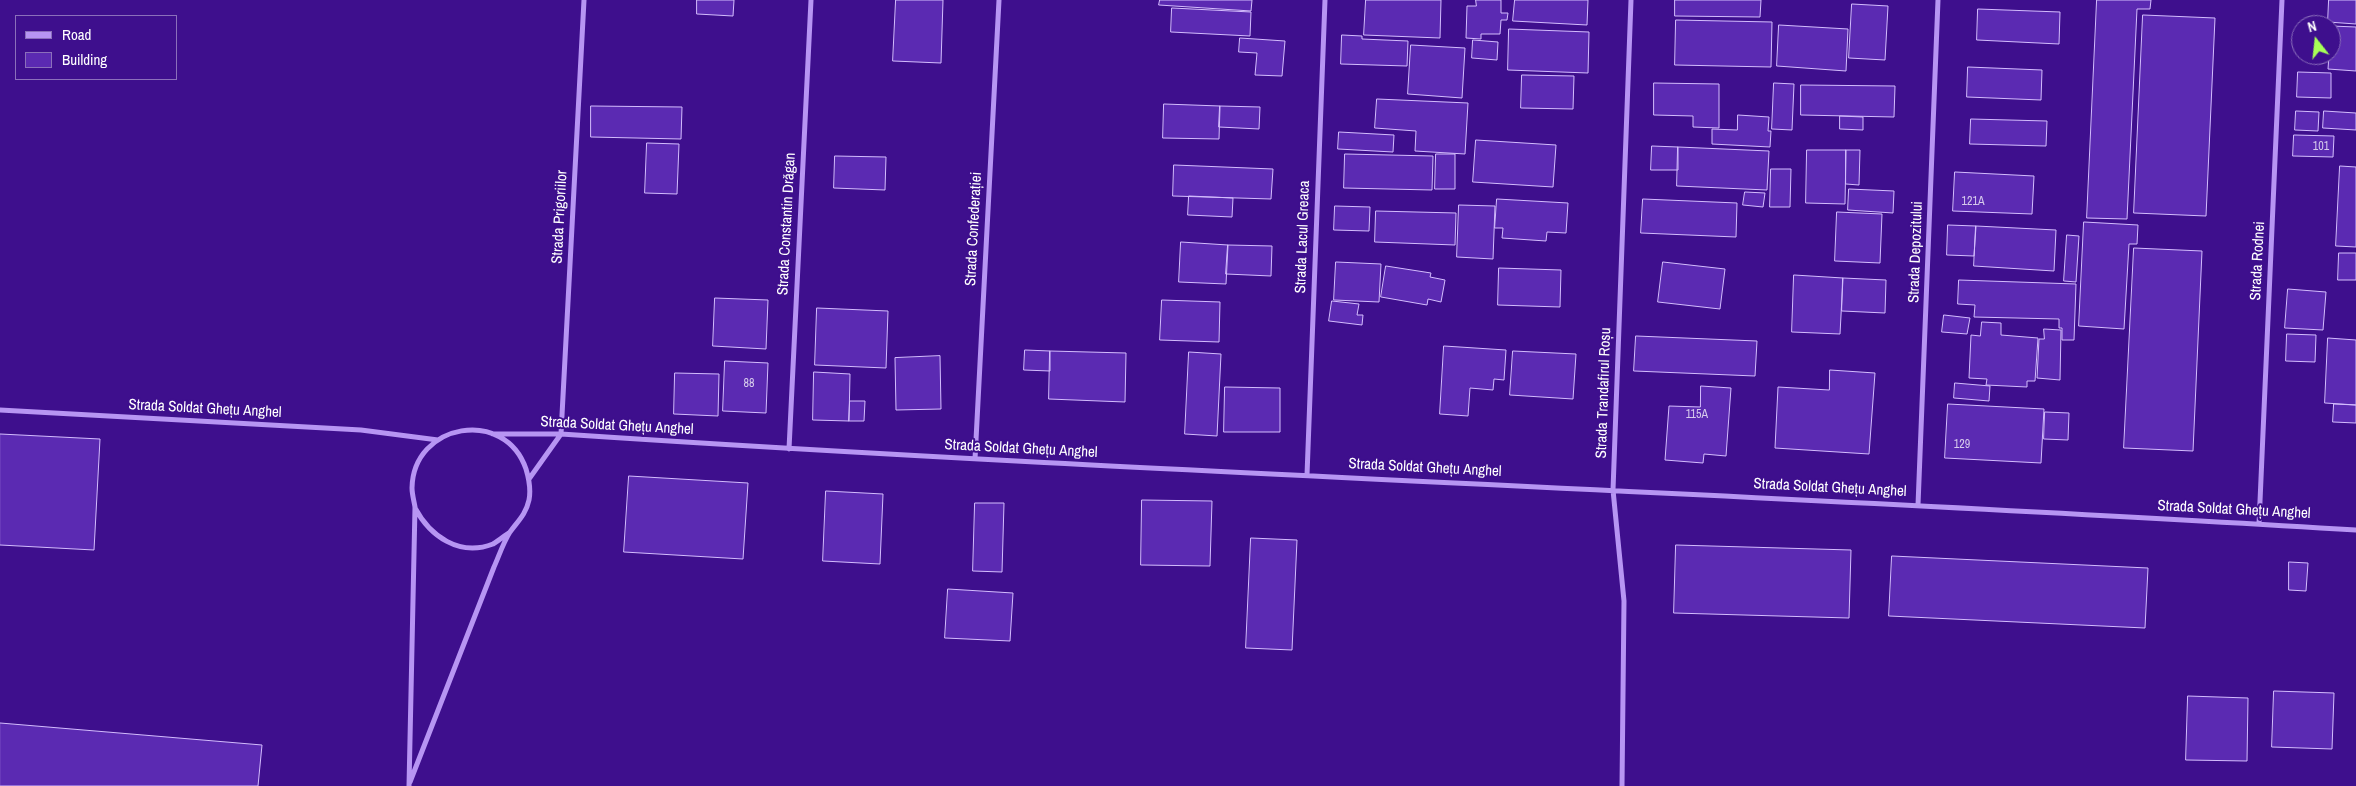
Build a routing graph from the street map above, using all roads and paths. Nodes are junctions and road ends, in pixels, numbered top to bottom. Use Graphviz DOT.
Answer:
graph roads {
  1 [pos="584,0"];
  2 [pos="810,0"];
  3 [pos="999,0"];
  4 [pos="1325,0"];
  5 [pos="1631,0"];
  6 [pos="1938,0"];
  7 [pos="2282,0"];
  8 [pos="0,410"];
  9 [pos="493,434"];
  10 [pos="562,434"];
  11 [pos="438,440"];
  12 [pos="789,449"];
  13 [pos="975,459"];
  14 [pos="1307,476"];
  15 [pos="529,479"];
  16 [pos="1613,490"];
  17 [pos="1918,505"];
  18 [pos="415,507"];
  19 [pos="2259,524"];
  20 [pos="2356,530"];
  21 [pos="510,533"];
  22 [pos="410,784"];
  23 [pos="1622,786"];
  1 -- 10 [label="street, Strada Prigoriilor"];
  2 -- 12 [label="street, Strada Constantin Drăgan"];
  3 -- 13 [label="street, Strada Confederației"];
  4 -- 14 [label="street, Strada Lacul Greaca"];
  5 -- 16 [label="street, Strada Trandafirul Roșu"];
  6 -- 17 [label="street, Strada Depozitului"];
  7 -- 19 [label="street, Strada Rodnei"];
  8 -- 11 [label="street, Strada Soldat Ghețu Anghel"];
  9 -- 10 [label="street, Strada Soldat Ghețu Anghel"];
  9 -- 11 [label="street"];
  9 -- 15 [label="street"];
  10 -- 12 [label="street, Strada Soldat Ghețu Anghel"];
  10 -- 15 [label="street"];
  11 -- 18 [label="street"];
  12 -- 13 [label="street, Strada Soldat Ghețu Anghel"];
  13 -- 14 [label="street, Strada Soldat Ghețu Anghel"];
  14 -- 16 [label="street, Strada Soldat Ghețu Anghel"];
  15 -- 21 [label="street"];
  16 -- 17 [label="street, Strada Soldat Ghețu Anghel"];
  16 -- 23 [label="street, Strada Trandafirul Roșu"];
  17 -- 19 [label="street, Strada Soldat Ghețu Anghel"];
  18 -- 21 [label="street"];
  18 -- 22 [label="street"];
  19 -- 20 [label="street, Strada Soldat Ghețu Anghel"];
  21 -- 22 [label="street"];
}
